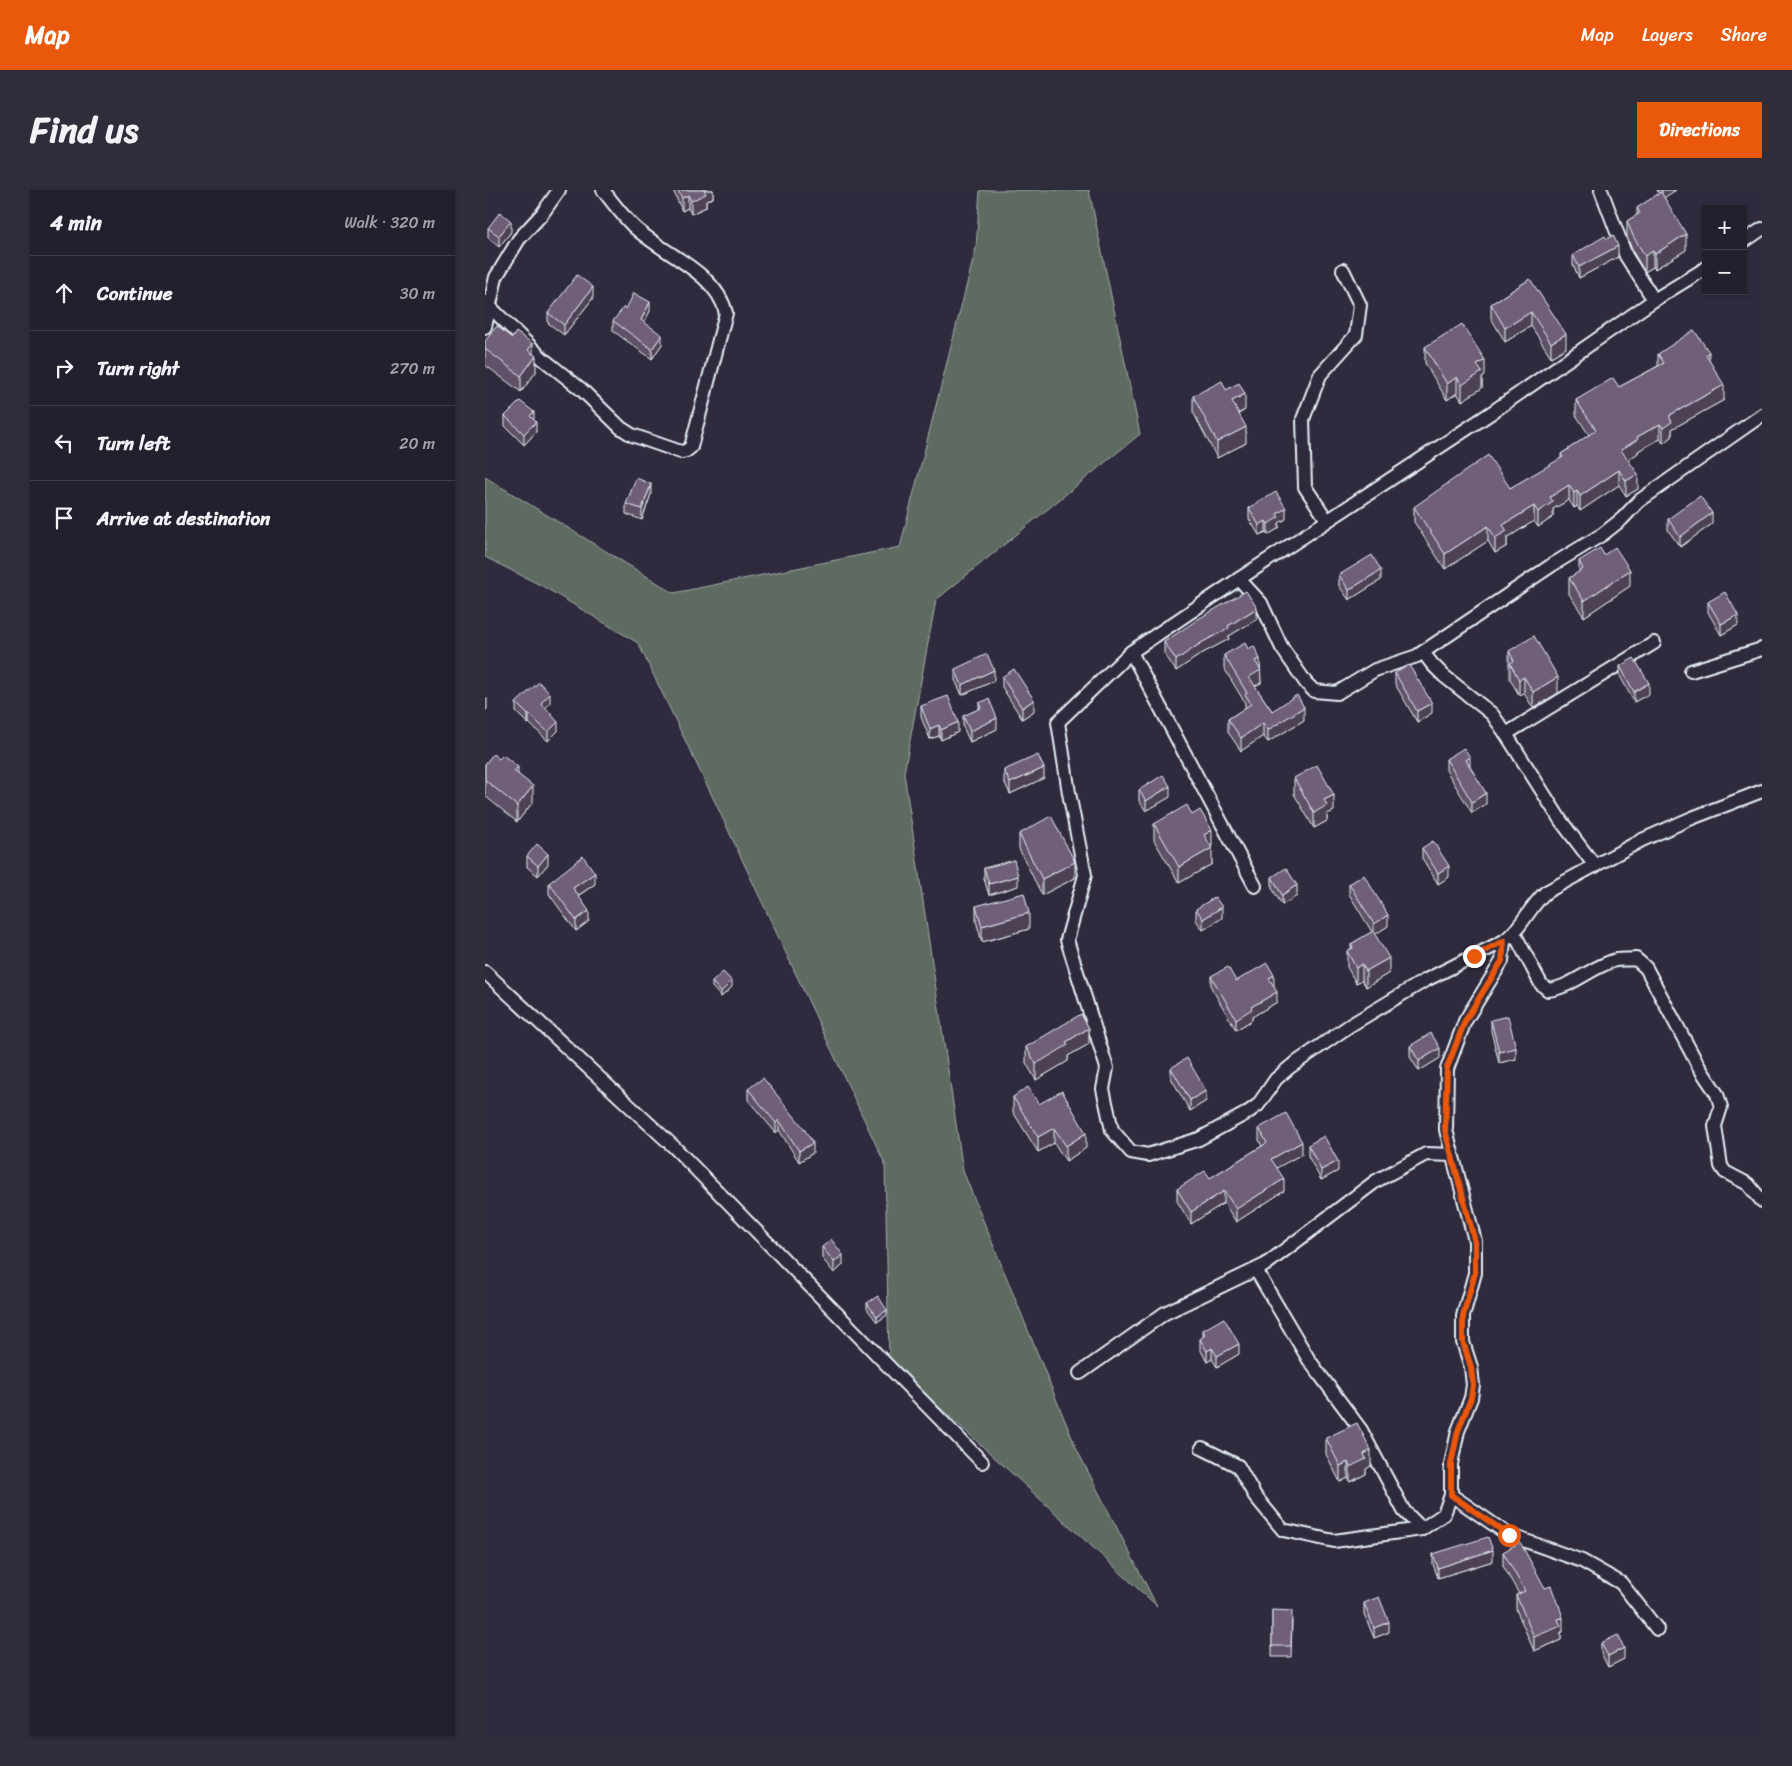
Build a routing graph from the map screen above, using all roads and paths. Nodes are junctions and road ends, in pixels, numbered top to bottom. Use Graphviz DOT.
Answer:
graph roads {
  1 [pos="559,190"];
  2 [pos="603,190"];
  3 [pos="1601,190"];
  4 [pos="1762,230"];
  5 [pos="1747,239"];
  6 [pos="1343,270"];
  7 [pos="1702,270"];
  8 [pos="1654,300"];
  9 [pos="488,304"];
  10 [pos="485,327"];
  11 [pos="1762,415"];
  12 [pos="1327,520"];
  13 [pos="1239,578"];
  14 [pos="1654,643"];
  15 [pos="1762,649"];
  16 [pos="1131,652"];
  17 [pos="1423,652"];
  18 [pos="1691,671"];
  19 [pos="1506,734"];
  20 [pos="1762,791"];
  21 [pos="1595,866"];
  22 [pos="1255,886"];
  23 [pos="1509,937"];
  24 [pos="485,972"];
  25 [pos="1452,1155"];
  26 [pos="1762,1201"];
  27 [pos="1256,1270"];
  28 [pos="1080,1373"];
  29 [pos="1202,1448"];
  30 [pos="982,1462"];
  31 [pos="1451,1495"];
  32 [pos="1422,1529"];
  33 [pos="1657,1629"];
  1 -- 9 [label="street"];
  2 -- 9 [label="street"];
  3 -- 8 [label="street"];
  4 -- 5 [label="street"];
  6 -- 12 [label="street"];
  7 -- 8 [label="street"];
  8 -- 12 [label="street"];
  9 -- 10 [label="street"];
  11 -- 17 [label="street"];
  12 -- 13 [label="street"];
  13 -- 16 [label="street"];
  13 -- 17 [label="street"];
  14 -- 19 [label="street"];
  15 -- 18 [label="street"];
  16 -- 22 [label="street"];
  16 -- 23 [label="street"];
  17 -- 19 [label="street"];
  19 -- 21 [label="street"];
  20 -- 21 [label="street"];
  21 -- 23 [label="street"];
  23 -- 25 [label="street"];
  23 -- 26 [label="street"];
  24 -- 30 [label="street"];
  25 -- 27 [label="street"];
  25 -- 31 [label="street"];
  27 -- 28 [label="street"];
  27 -- 32 [label="street"];
  29 -- 32 [label="street"];
  31 -- 32 [label="street"];
  31 -- 33 [label="street"];
}
